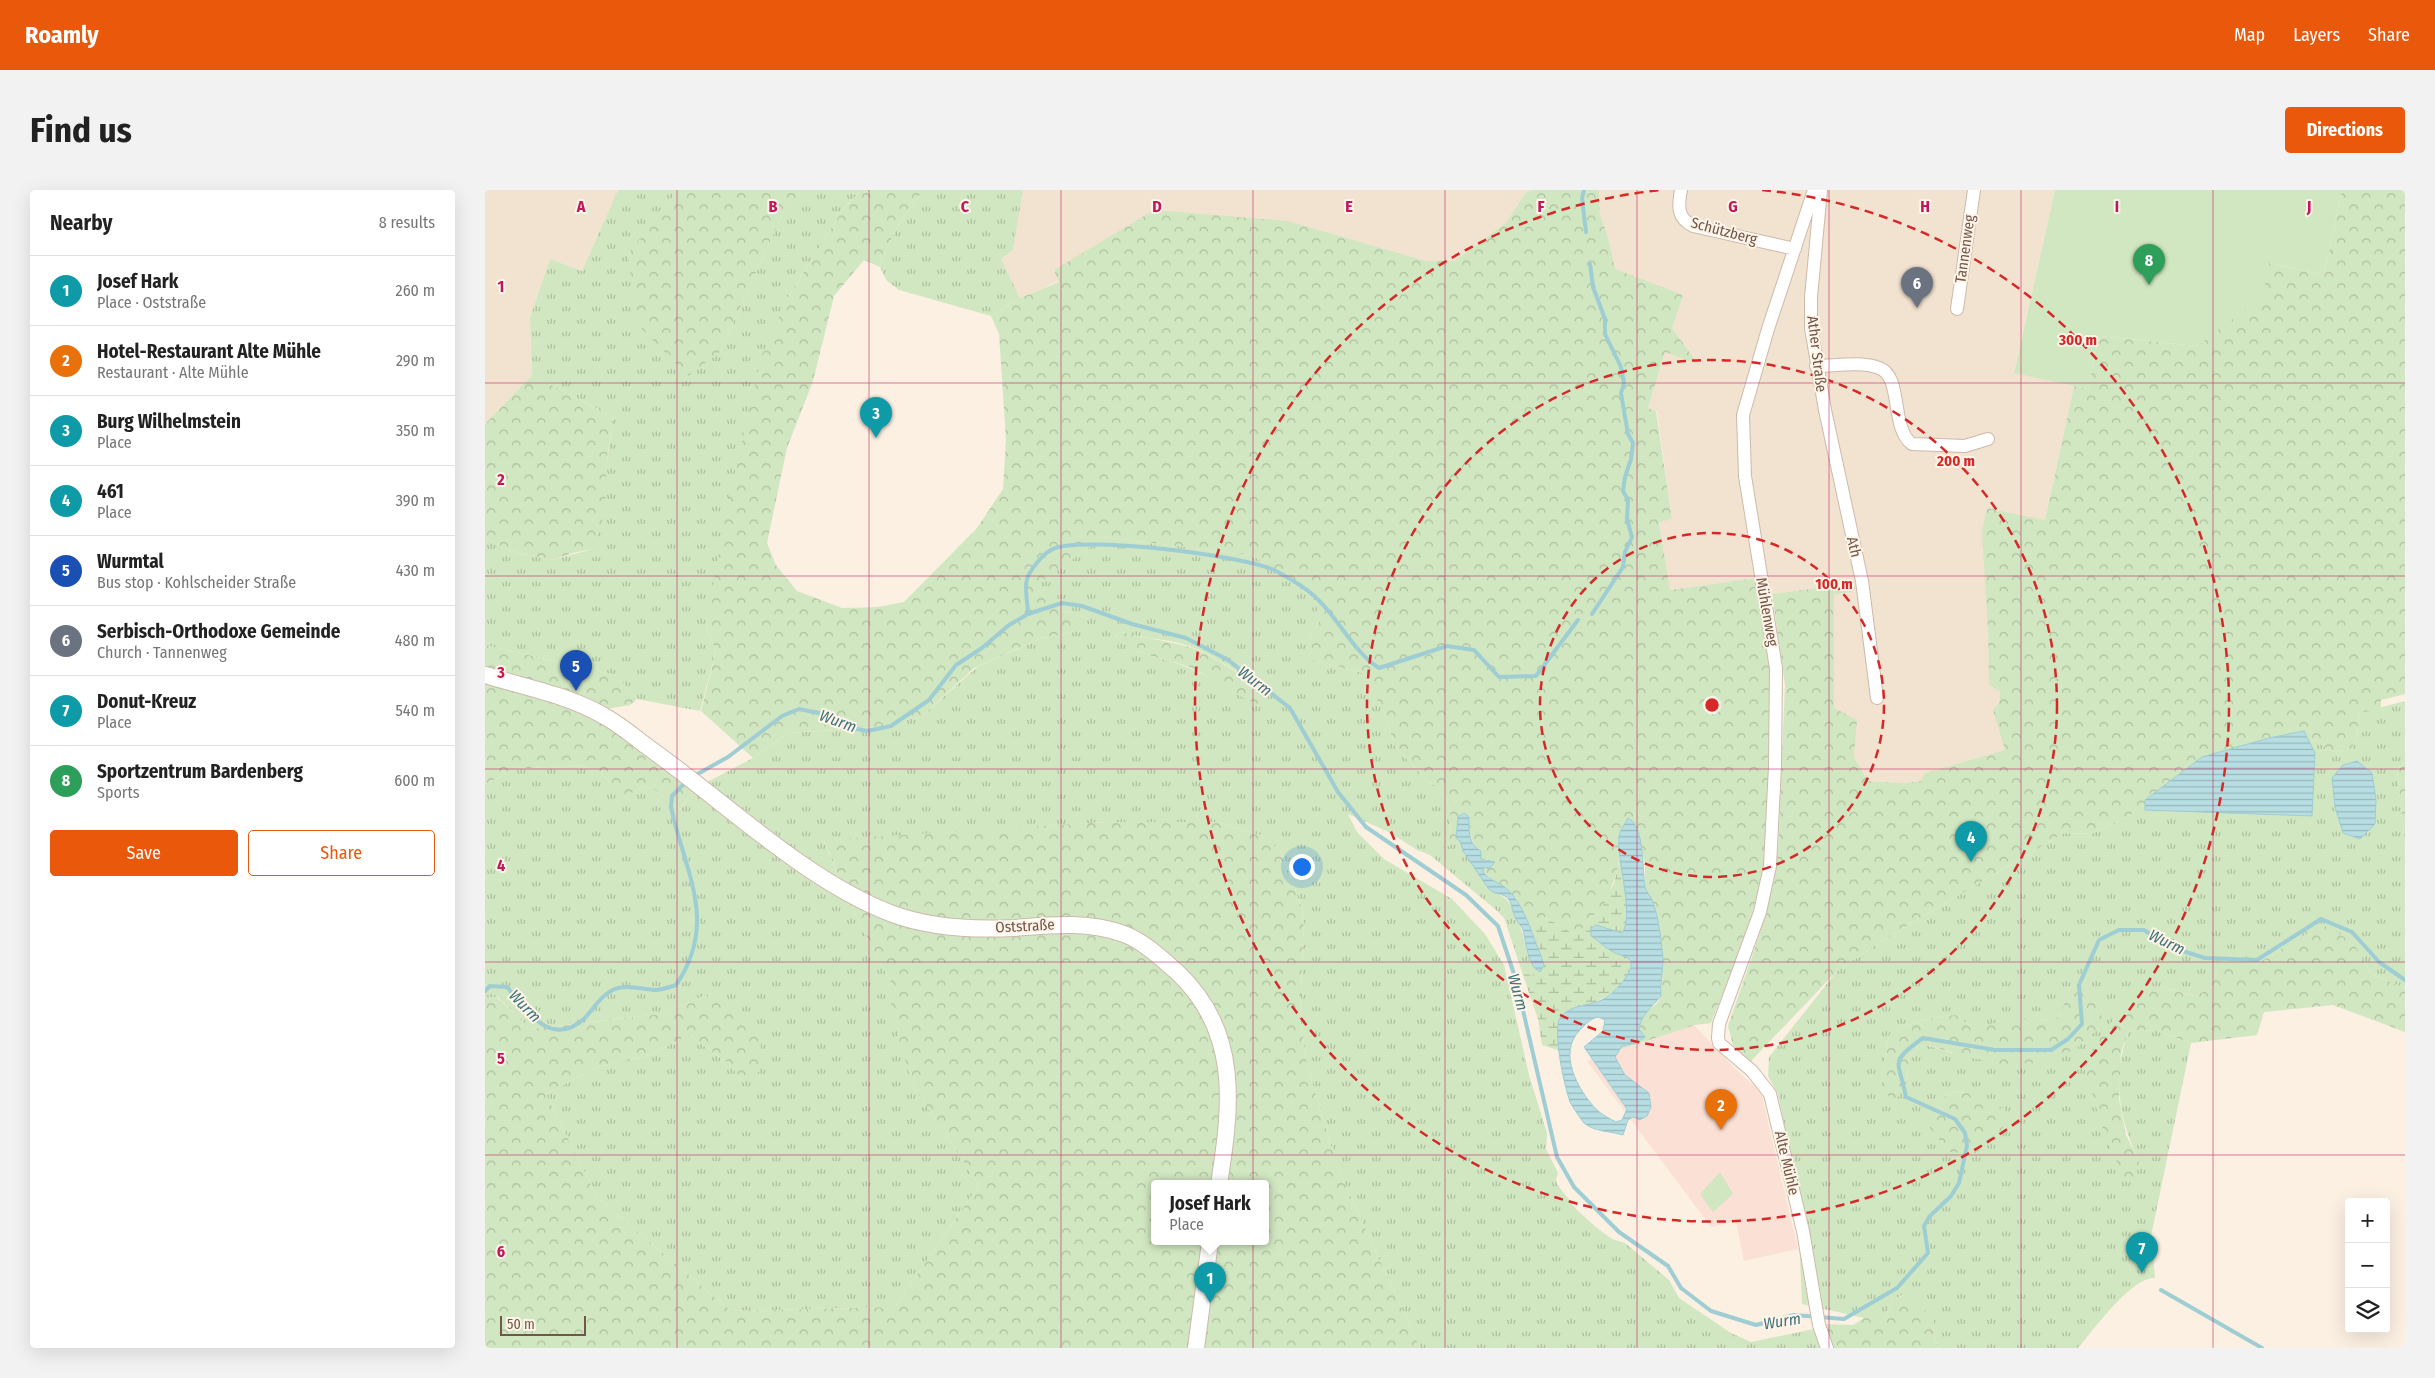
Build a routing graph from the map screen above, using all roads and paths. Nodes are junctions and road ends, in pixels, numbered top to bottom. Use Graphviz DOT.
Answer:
graph roads {
  1 [pos="1681,190"];
  2 [pos="1814,190"];
  3 [pos="1821,190"];
  4 [pos="1974,190"];
  5 [pos="1795,249"];
  6 [pos="1957,309"];
  7 [pos="1816,366"];
  8 [pos="1987,440"];
  9 [pos="1835,457"];
  10 [pos="485,675"];
  11 [pos="1877,698"];
  12 [pos="1718,1038"];
  13 [pos="1220,1180"];
  14 [pos="1210,1245"];
  15 [pos="1196,1348"];
  16 [pos="1827,1348"];
  1 -- 5 [label="street, Schützberg"];
  2 -- 5 [label="street, Mühlenweg"];
  3 -- 7 [label="street, Ather Straße"];
  4 -- 6 [label="street, Tannenweg"];
  5 -- 12 [label="street, Mühlenweg"];
  7 -- 8 [label="street"];
  7 -- 9 [label="street, Ather Straße"];
  9 -- 11 [label="street, Ath"];
  10 -- 13 [label="street, Oststraße"];
  12 -- 16 [label="street, Alte Mühle"];
  14 -- 15 [label="street"];
}
